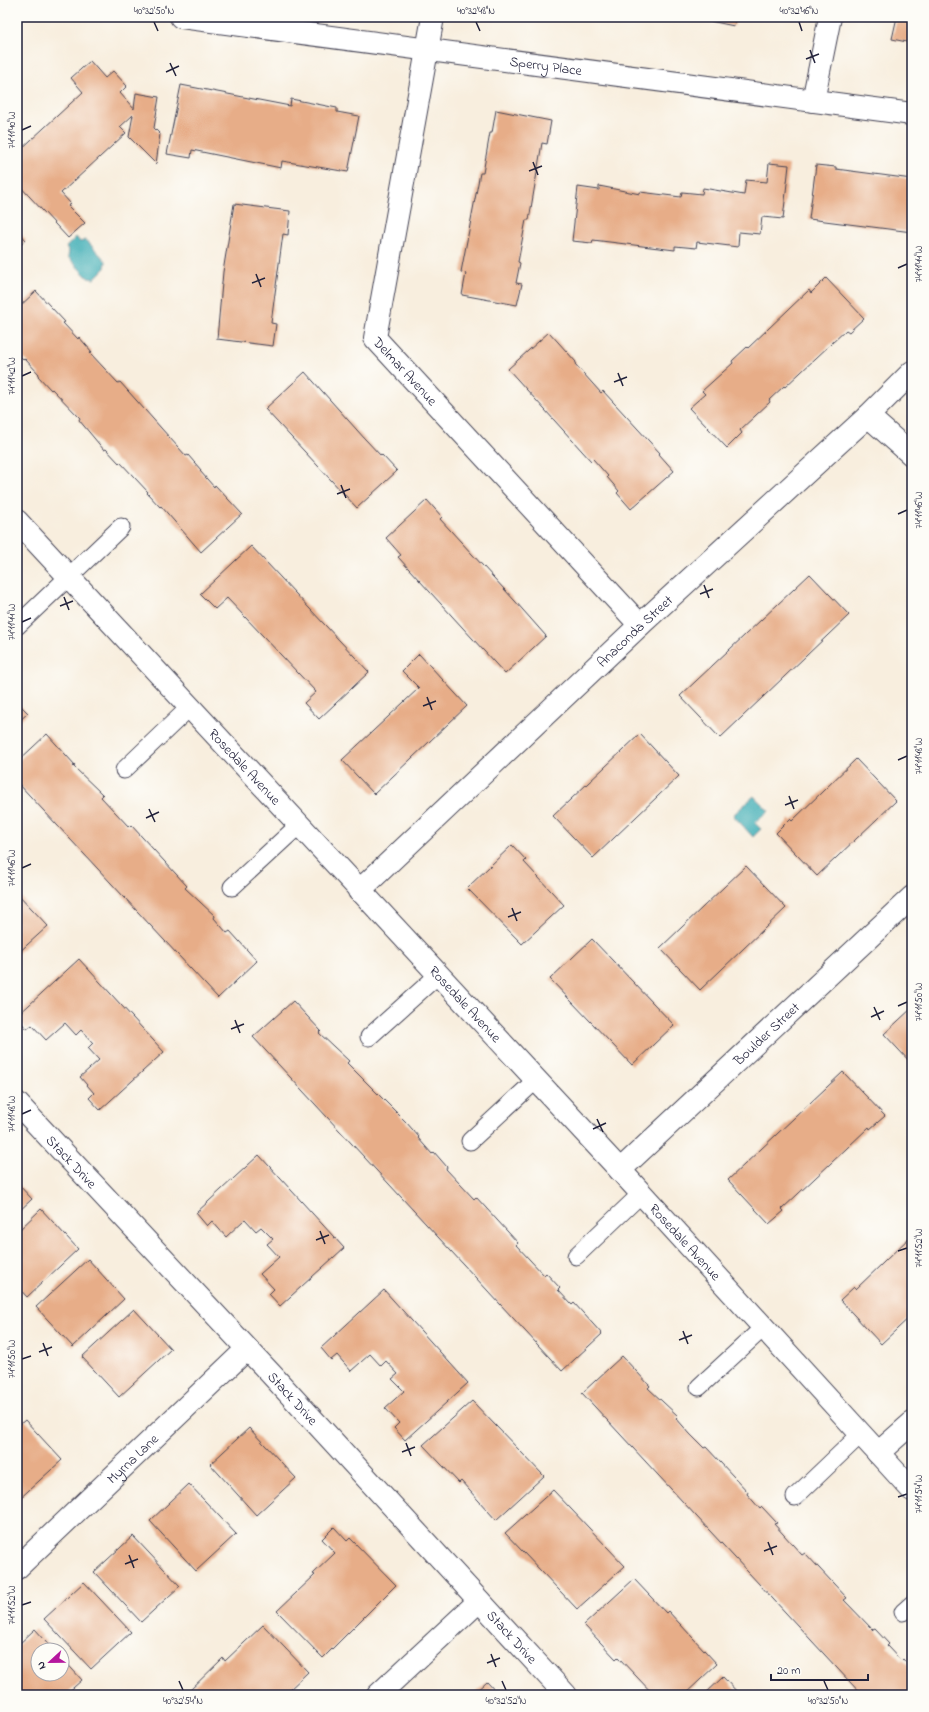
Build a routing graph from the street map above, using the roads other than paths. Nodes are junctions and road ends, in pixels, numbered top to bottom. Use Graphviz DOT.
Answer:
graph roads {
  1 [pos="180,17"];
  2 [pos="433,17"];
  3 [pos="830,17"];
  4 [pos="426,50"];
  5 [pos="813,101"];
  6 [pos="912,114"];
  7 [pos="912,372"];
  8 [pos="868,416"];
  9 [pos="912,454"];
  10 [pos="17,521"];
  11 [pos="121,527"];
  12 [pos="68,576"];
  13 [pos="640,625"];
  14 [pos="17,626"];
  15 [pos="190,707"];
  16 [pos="124,770"];
  17 [pos="299,825"];
  18 [pos="232,887"];
  19 [pos="359,891"];
  20 [pos="912,897"];
  21 [pos="438,975"];
  22 [pos="369,1037"];
  23 [pos="536,1080"];
  24 [pos="17,1103"];
  25 [pos="470,1141"];
  26 [pos="620,1170"];
  27 [pos="641,1194"];
  28 [pos="576,1256"];
  29 [pos="764,1327"];
  30 [pos="248,1349"];
  31 [pos="699,1387"];
  32 [pos="912,1423"];
  33 [pos="861,1434"];
  34 [pos="878,1453"];
  35 [pos="912,1490"];
  36 [pos="795,1497"];
  37 [pos="17,1568"];
  38 [pos="479,1601"];
  39 [pos="378,1695"];
  40 [pos="566,1695"];
  1 -- 4 [label="street, Sperry Place"];
  2 -- 4 [label="street, Delmar Avenue"];
  3 -- 5 [label="street"];
  4 -- 5 [label="street, Sperry Place"];
  4 -- 13 [label="street, Delmar Avenue"];
  5 -- 6 [label="street, Sperry Place"];
  7 -- 8 [label="street, Anaconda Street"];
  8 -- 9 [label="street"];
  8 -- 13 [label="street, Anaconda Street"];
  10 -- 12 [label="street, Rosedale Avenue"];
  11 -- 12 [label="lane"];
  12 -- 14 [label="lane"];
  12 -- 15 [label="street, Rosedale Avenue"];
  13 -- 19 [label="street, Anaconda Street"];
  15 -- 16 [label="lane"];
  15 -- 17 [label="street, Rosedale Avenue"];
  17 -- 18 [label="lane"];
  17 -- 19 [label="street, Rosedale Avenue"];
  19 -- 21 [label="street, Rosedale Avenue"];
  20 -- 26 [label="street, Boulder Street"];
  21 -- 22 [label="lane"];
  21 -- 23 [label="street, Rosedale Avenue"];
  23 -- 25 [label="lane"];
  23 -- 26 [label="street, Rosedale Avenue"];
  24 -- 30 [label="street, Stack Drive"];
  26 -- 27 [label="street, Rosedale Avenue"];
  27 -- 28 [label="lane"];
  27 -- 29 [label="street, Rosedale Avenue"];
  29 -- 31 [label="lane"];
  29 -- 33 [label="street, Rosedale Avenue"];
  30 -- 37 [label="street, Myrna Lane"];
  30 -- 38 [label="street, Stack Drive"];
  32 -- 34 [label="street"];
  33 -- 34 [label="street, Rosedale Avenue"];
  33 -- 36 [label="lane"];
  34 -- 35 [label="street, Rosedale Avenue"];
  38 -- 39 [label="street"];
  38 -- 40 [label="street, Stack Drive"];
}
